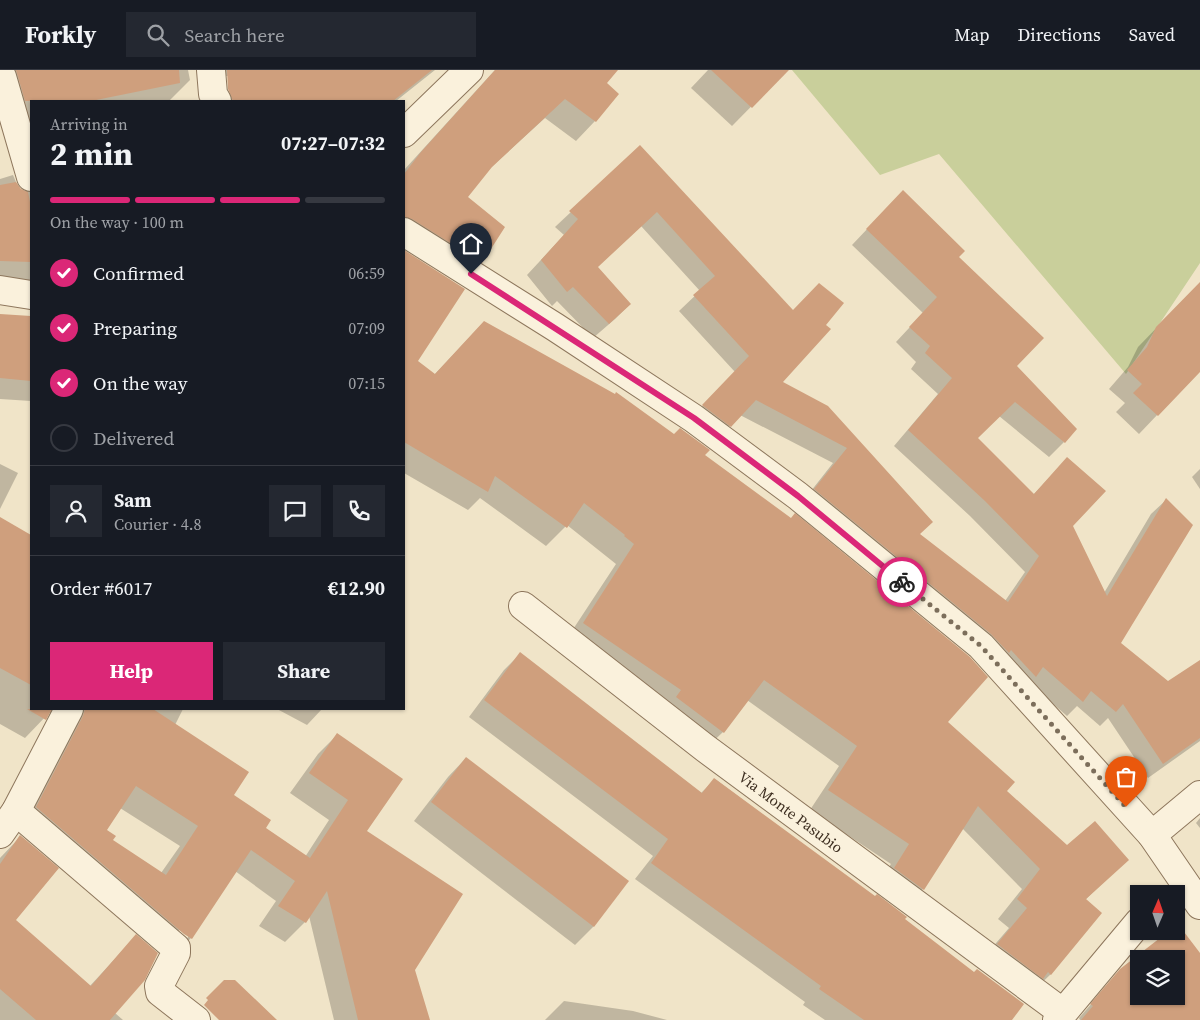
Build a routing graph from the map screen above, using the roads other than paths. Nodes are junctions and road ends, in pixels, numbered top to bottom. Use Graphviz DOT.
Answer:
graph roads {
  1 [pos="211,70"];
  2 [pos="469,70"];
  3 [pos="2,77"];
  4 [pos="216,100"];
  5 [pos="405,132"];
  6 [pos="30,174"];
  7 [pos="405,233"];
  8 [pos="0,290"];
  9 [pos="30,295"];
  10 [pos="523,606"];
  11 [pos="68,710"];
  12 [pos="1200,794"];
  13 [pos="16,811"];
  14 [pos="0,834"];
  15 [pos="1152,835"];
  16 [pos="1172,885"];
  17 [pos="1185,895"];
  18 [pos="1200,905"];
  19 [pos="1130,933"];
  20 [pos="1060,1016"];
  21 [pos="196,1020"];
  1 -- 4 [label="street"];
  2 -- 5 [label="street"];
  3 -- 6 [label="street"];
  7 -- 15 [label="street"];
  8 -- 9 [label="street"];
  10 -- 20 [label="street, Via Monte Pasubio"];
  11 -- 13 [label="street"];
  12 -- 15 [label="street"];
  13 -- 14 [label="street"];
  13 -- 21 [label="street"];
  15 -- 16 [label="street"];
  17 -- 18 [label="street"];
  19 -- 20 [label="street, Via Monte Pasubio"];
}
